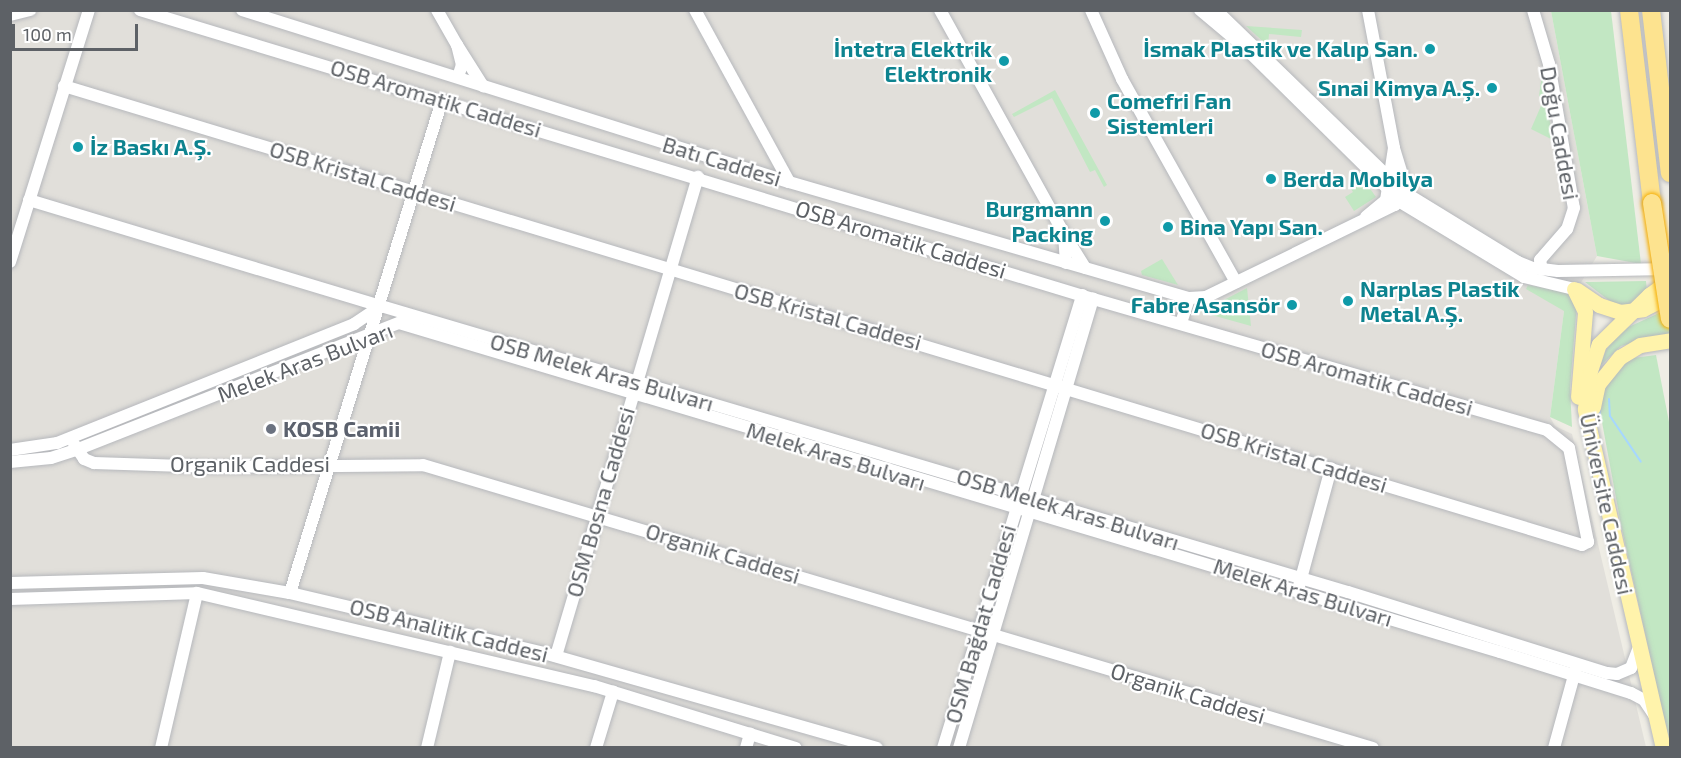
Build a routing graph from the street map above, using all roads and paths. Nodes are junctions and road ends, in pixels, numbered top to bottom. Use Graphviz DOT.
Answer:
graph roads {
  1 [pos="30,10"];
  2 [pos="89,10"];
  3 [pos="140,10"];
  4 [pos="242,10"];
  5 [pos="437,10"];
  6 [pos="695,10"];
  7 [pos="1091,10"];
  8 [pos="1200,10"];
  9 [pos="1215,10"];
  10 [pos="1368,10"];
  11 [pos="1533,10"];
  12 [pos="1629,10"];
  13 [pos="1651,10"];
  14 [pos="938,12"];
  15 [pos="10,15"];
  16 [pos="457,45"];
  17 [pos="458,77"];
  18 [pos="64,86"];
  19 [pos="483,86"];
  20 [pos="442,100"];
  21 [pos="1671,173"];
  22 [pos="698,177"];
  23 [pos="789,182"];
  24 [pos="412,190"];
  25 [pos="1396,191"];
  26 [pos="29,200"];
  27 [pos="1064,234"];
  28 [pos="1549,248"];
  29 [pos="10,262"];
  30 [pos="1066,263"];
  31 [pos="1085,268"];
  32 [pos="669,269"];
  33 [pos="1521,269"];
  34 [pos="1671,269"];
  35 [pos="1542,270"];
  36 [pos="1671,280"];
  37 [pos="1236,282"];
  38 [pos="1574,289"];
  39 [pos="1671,295"];
  40 [pos="1088,297"];
  41 [pos="1189,298"];
  42 [pos="381,306"];
  43 [pos="1630,312"];
  44 [pos="1671,319"];
  45 [pos="1181,323"];
  46 [pos="367,336"];
  47 [pos="1671,340"];
  48 [pos="1060,385"];
  49 [pos="633,388"];
  50 [pos="178,396"];
  51 [pos="183,408"];
  52 [pos="74,444"];
  53 [pos="1591,449"];
  54 [pos="10,450"];
  55 [pos="10,462"];
  56 [pos="331,464"];
  57 [pos="1331,468"];
  58 [pos="1018,495"];
  59 [pos="1031,498"];
  60 [pos="1014,509"];
  61 [pos="1027,512"];
  62 [pos="596,514"];
  63 [pos="1589,538"];
  64 [pos="10,583"];
  65 [pos="1300,584"];
  66 [pos="196,593"];
  67 [pos="290,593"];
  68 [pos="10,599"];
  69 [pos="979,630"];
  70 [pos="994,634"];
  71 [pos="1639,647"];
  72 [pos="450,652"];
  73 [pos="556,656"];
  74 [pos="1576,670"];
  75 [pos="613,692"];
  76 [pos="1657,723"];
  77 [pos="750,734"];
  78 [pos="160,747"];
  79 [pos="427,747"];
  80 [pos="596,747"];
  81 [pos="746,747"];
  82 [pos="796,747"];
  83 [pos="877,747"];
  84 [pos="943,747"];
  85 [pos="959,747"];
  86 [pos="1372,747"];
  87 [pos="1554,747"];
  88 [pos="1663,747"];
  1 -- 15 [label="street"];
  2 -- 18 [label="street"];
  3 -- 20 [label="street, OSB Aromatik Caddesi"];
  4 -- 17 [label="street, Batı Caddesi"];
  5 -- 16 [label="street"];
  6 -- 23 [label="street"];
  7 -- 37 [label="street"];
  8 -- 25 [label="street"];
  9 -- 25 [label="street"];
  10 -- 25 [label="street"];
  11 -- 28 [label="street, Doğu Caddesi"];
  12 -- 44 [label="highway, bridge"];
  13 -- 21 [label="highway"];
  14 -- 27 [label="street"];
  16 -- 17 [label="street"];
  16 -- 19 [label="street"];
  17 -- 19 [label="street, Batı Caddesi"];
  18 -- 24 [label="street, OSB Kristal Caddesi"];
  18 -- 26 [label="street"];
  19 -- 23 [label="street, Batı Caddesi"];
  20 -- 22 [label="street, OSB Aromatik Caddesi"];
  20 -- 24 [label="street"];
  22 -- 32 [label="street, OSM Bosna Caddesi"];
  22 -- 40 [label="street, OSB Aromatik Caddesi"];
  23 -- 30 [label="street, Batı Caddesi"];
  24 -- 32 [label="street, OSB Kristal Caddesi"];
  24 -- 42 [label="street"];
  25 -- 33 [label="street"];
  25 -- 37 [label="street, Batı Caddesi"];
  26 -- 29 [label="street"];
  26 -- 42 [label="street, OSB Melek Aras Bulvarı"];
  27 -- 30 [label="street"];
  27 -- 31 [label="street"];
  28 -- 33 [label="street, Doğu Caddesi"];
  28 -- 35 [label="street, Doğu Caddesi"];
  30 -- 31 [label="street, Batı Caddesi"];
  31 -- 41 [label="street, Batı Caddesi"];
  32 -- 48 [label="street, OSB Kristal Caddesi"];
  32 -- 49 [label="street, OSM Bosna Caddesi"];
  33 -- 35 [label="street"];
  33 -- 38 [label="street"];
  34 -- 35 [label="street"];
  36 -- 43 [label="main road, Üniversite Caddesi"];
  37 -- 41 [label="street, Batı Caddesi"];
  38 -- 43 [label="main road"];
  38 -- 53 [label="main road"];
  39 -- 43 [label="main road"];
  40 -- 45 [label="street, OSB Aromatik Caddesi"];
  40 -- 48 [label="street, OSM Bağdat Caddesi"];
  41 -- 45 [label="street"];
  42 -- 46 [label="street"];
  42 -- 49 [label="street, OSB Melek Aras Bulvarı"];
  42 -- 50 [label="street"];
  43 -- 53 [label="main road, Üniversite Caddesi"];
  45 -- 63 [label="street, OSB Aromatik Caddesi"];
  46 -- 49 [label="street, Melek Aras Bulvarı"];
  46 -- 51 [label="street, Melek Aras Bulvarı"];
  46 -- 56 [label="street"];
  47 -- 53 [label="main road"];
  48 -- 57 [label="street, OSB Kristal Caddesi"];
  48 -- 58 [label="street, OSM Bağdat Caddesi"];
  48 -- 59 [label="street, OSM Bağdat Caddesi"];
  49 -- 58 [label="street, OSB Melek Aras Bulvarı"];
  49 -- 60 [label="street, Melek Aras Bulvarı"];
  49 -- 62 [label="street, OSM Bosna Caddesi"];
  50 -- 51 [label="street"];
  50 -- 52 [label="street"];
  51 -- 52 [label="street, Melek Aras Bulvarı"];
  52 -- 54 [label="street"];
  52 -- 55 [label="street, Melek Aras Bulvarı"];
  52 -- 56 [label="street, Organik Caddesi"];
  53 -- 71 [label="main road, Üniversite Caddesi"];
  56 -- 62 [label="street, Organik Caddesi"];
  56 -- 67 [label="street"];
  57 -- 63 [label="street, OSB Kristal Caddesi"];
  57 -- 65 [label="street"];
  58 -- 59 [label="street, OSB Melek Aras Bulvarı"];
  58 -- 60 [label="street, OSM Bağdat Caddesi"];
  59 -- 61 [label="street, OSM Bağdat Caddesi"];
  59 -- 65 [label="street, OSB Melek Aras Bulvarı"];
  60 -- 61 [label="street, Melek Aras Bulvarı"];
  60 -- 69 [label="street, OSM Bağdat Caddesi"];
  61 -- 65 [label="street, Melek Aras Bulvarı"];
  61 -- 70 [label="street, OSM Bağdat Caddesi"];
  62 -- 69 [label="street, Organik Caddesi"];
  62 -- 73 [label="street, OSM Bosna Caddesi"];
  64 -- 67 [label="street, OSB Analitik Caddesi"];
  65 -- 74 [label="street, OSB Melek Aras Bulvarı"];
  66 -- 68 [label="street"];
  66 -- 72 [label="street"];
  66 -- 78 [label="street"];
  67 -- 73 [label="street, OSB Analitik Caddesi"];
  69 -- 70 [label="street, Organik Caddesi"];
  69 -- 84 [label="street, OSM Bağdat Caddesi"];
  70 -- 85 [label="street, OSM Bağdat Caddesi"];
  70 -- 86 [label="street, Organik Caddesi"];
  71 -- 74 [label="street, OSB Melek Aras Bulvarı"];
  71 -- 76 [label="main road, Üniversite Caddesi"];
  72 -- 75 [label="street"];
  72 -- 79 [label="street"];
  73 -- 83 [label="street, OSB Analitik Caddesi"];
  74 -- 76 [label="street"];
  74 -- 87 [label="street"];
  75 -- 77 [label="street"];
  75 -- 80 [label="street"];
  76 -- 88 [label="main road, Üniversite Caddesi"];
  77 -- 81 [label="street"];
  77 -- 82 [label="street"];
}
